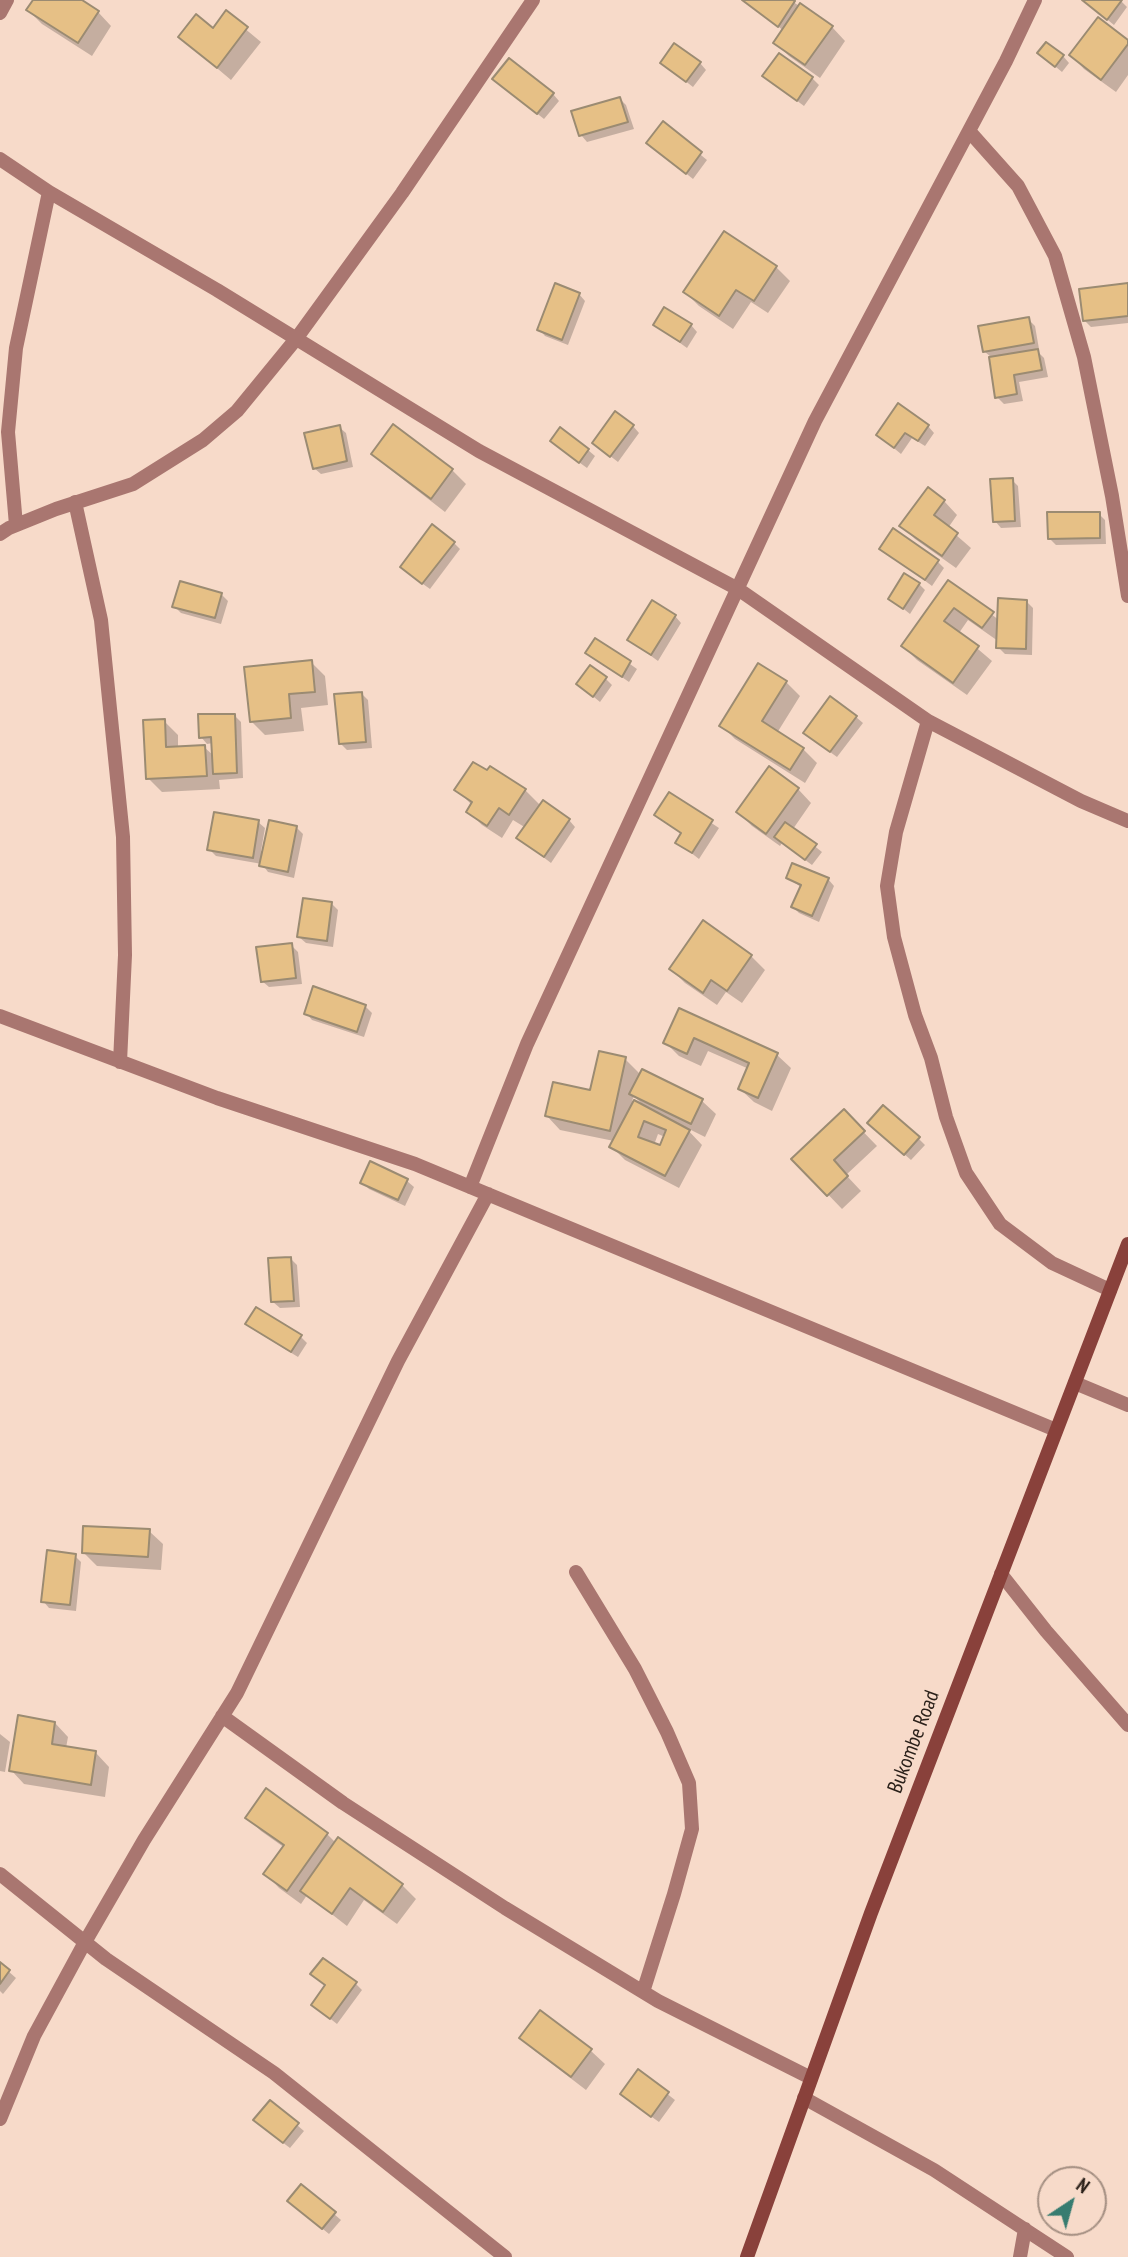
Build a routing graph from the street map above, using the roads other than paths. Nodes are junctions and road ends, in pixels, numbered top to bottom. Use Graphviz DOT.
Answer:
graph roads {
  1 [pos="7,0"];
  2 [pos="533,0"];
  3 [pos="1035,0"];
  4 [pos="0,13"];
  5 [pos="969,131"];
  6 [pos="0,159"];
  7 [pos="49,192"];
  8 [pos="296,339"];
  9 [pos="75,502"];
  10 [pos="16,525"];
  11 [pos="0,534"];
  12 [pos="738,589"];
  13 [pos="1128,596"];
  14 [pos="928,721"];
  15 [pos="1128,821"];
  16 [pos="0,1016"];
  17 [pos="120,1062"];
  18 [pos="470,1187"];
  19 [pos="488,1194"];
  20 [pos="1128,1244"];
  21 [pos="1110,1290"];
  22 [pos="1075,1383"];
  23 [pos="1128,1405"];
  24 [pos="1056,1430"];
  25 [pos="576,1572"];
  26 [pos="1001,1574"];
  27 [pos="222,1716"];
  28 [pos="1128,1724"];
  29 [pos="0,1874"];
  30 [pos="85,1942"];
  31 [pos="643,1992"];
  32 [pos="811,2078"];
  33 [pos="804,2098"];
  34 [pos="0,2119"];
  35 [pos="1025,2229"];
  36 [pos="505,2257"];
  37 [pos="747,2257"];
  38 [pos="1020,2257"];
  39 [pos="1067,2257"];
  1 -- 4 [label="street"];
  2 -- 8 [label="street"];
  3 -- 5 [label="street"];
  5 -- 12 [label="street"];
  5 -- 13 [label="street"];
  6 -- 7 [label="street"];
  7 -- 8 [label="street"];
  7 -- 10 [label="street"];
  8 -- 9 [label="street"];
  8 -- 12 [label="street"];
  9 -- 10 [label="street"];
  9 -- 17 [label="street"];
  10 -- 11 [label="street"];
  12 -- 14 [label="street"];
  12 -- 18 [label="street"];
  14 -- 15 [label="street"];
  14 -- 21 [label="street"];
  16 -- 17 [label="street"];
  17 -- 18 [label="street"];
  18 -- 19 [label="street"];
  19 -- 24 [label="street"];
  19 -- 27 [label="street"];
  20 -- 21 [label="main road, Bukombe Road"];
  21 -- 22 [label="main road, Bukombe Road"];
  22 -- 23 [label="street"];
  22 -- 24 [label="main road, Bukombe Road"];
  24 -- 26 [label="main road, Bukombe Road"];
  25 -- 31 [label="street"];
  26 -- 28 [label="street"];
  26 -- 32 [label="main road, Bukombe Road"];
  27 -- 30 [label="street"];
  27 -- 31 [label="street"];
  29 -- 30 [label="street"];
  30 -- 34 [label="street"];
  30 -- 36 [label="street"];
  31 -- 32 [label="street"];
  32 -- 33 [label="main road, Bukombe Road"];
  33 -- 35 [label="street"];
  33 -- 37 [label="main road, Bukombe Road"];
  35 -- 38 [label="street"];
  35 -- 39 [label="street"];
}
